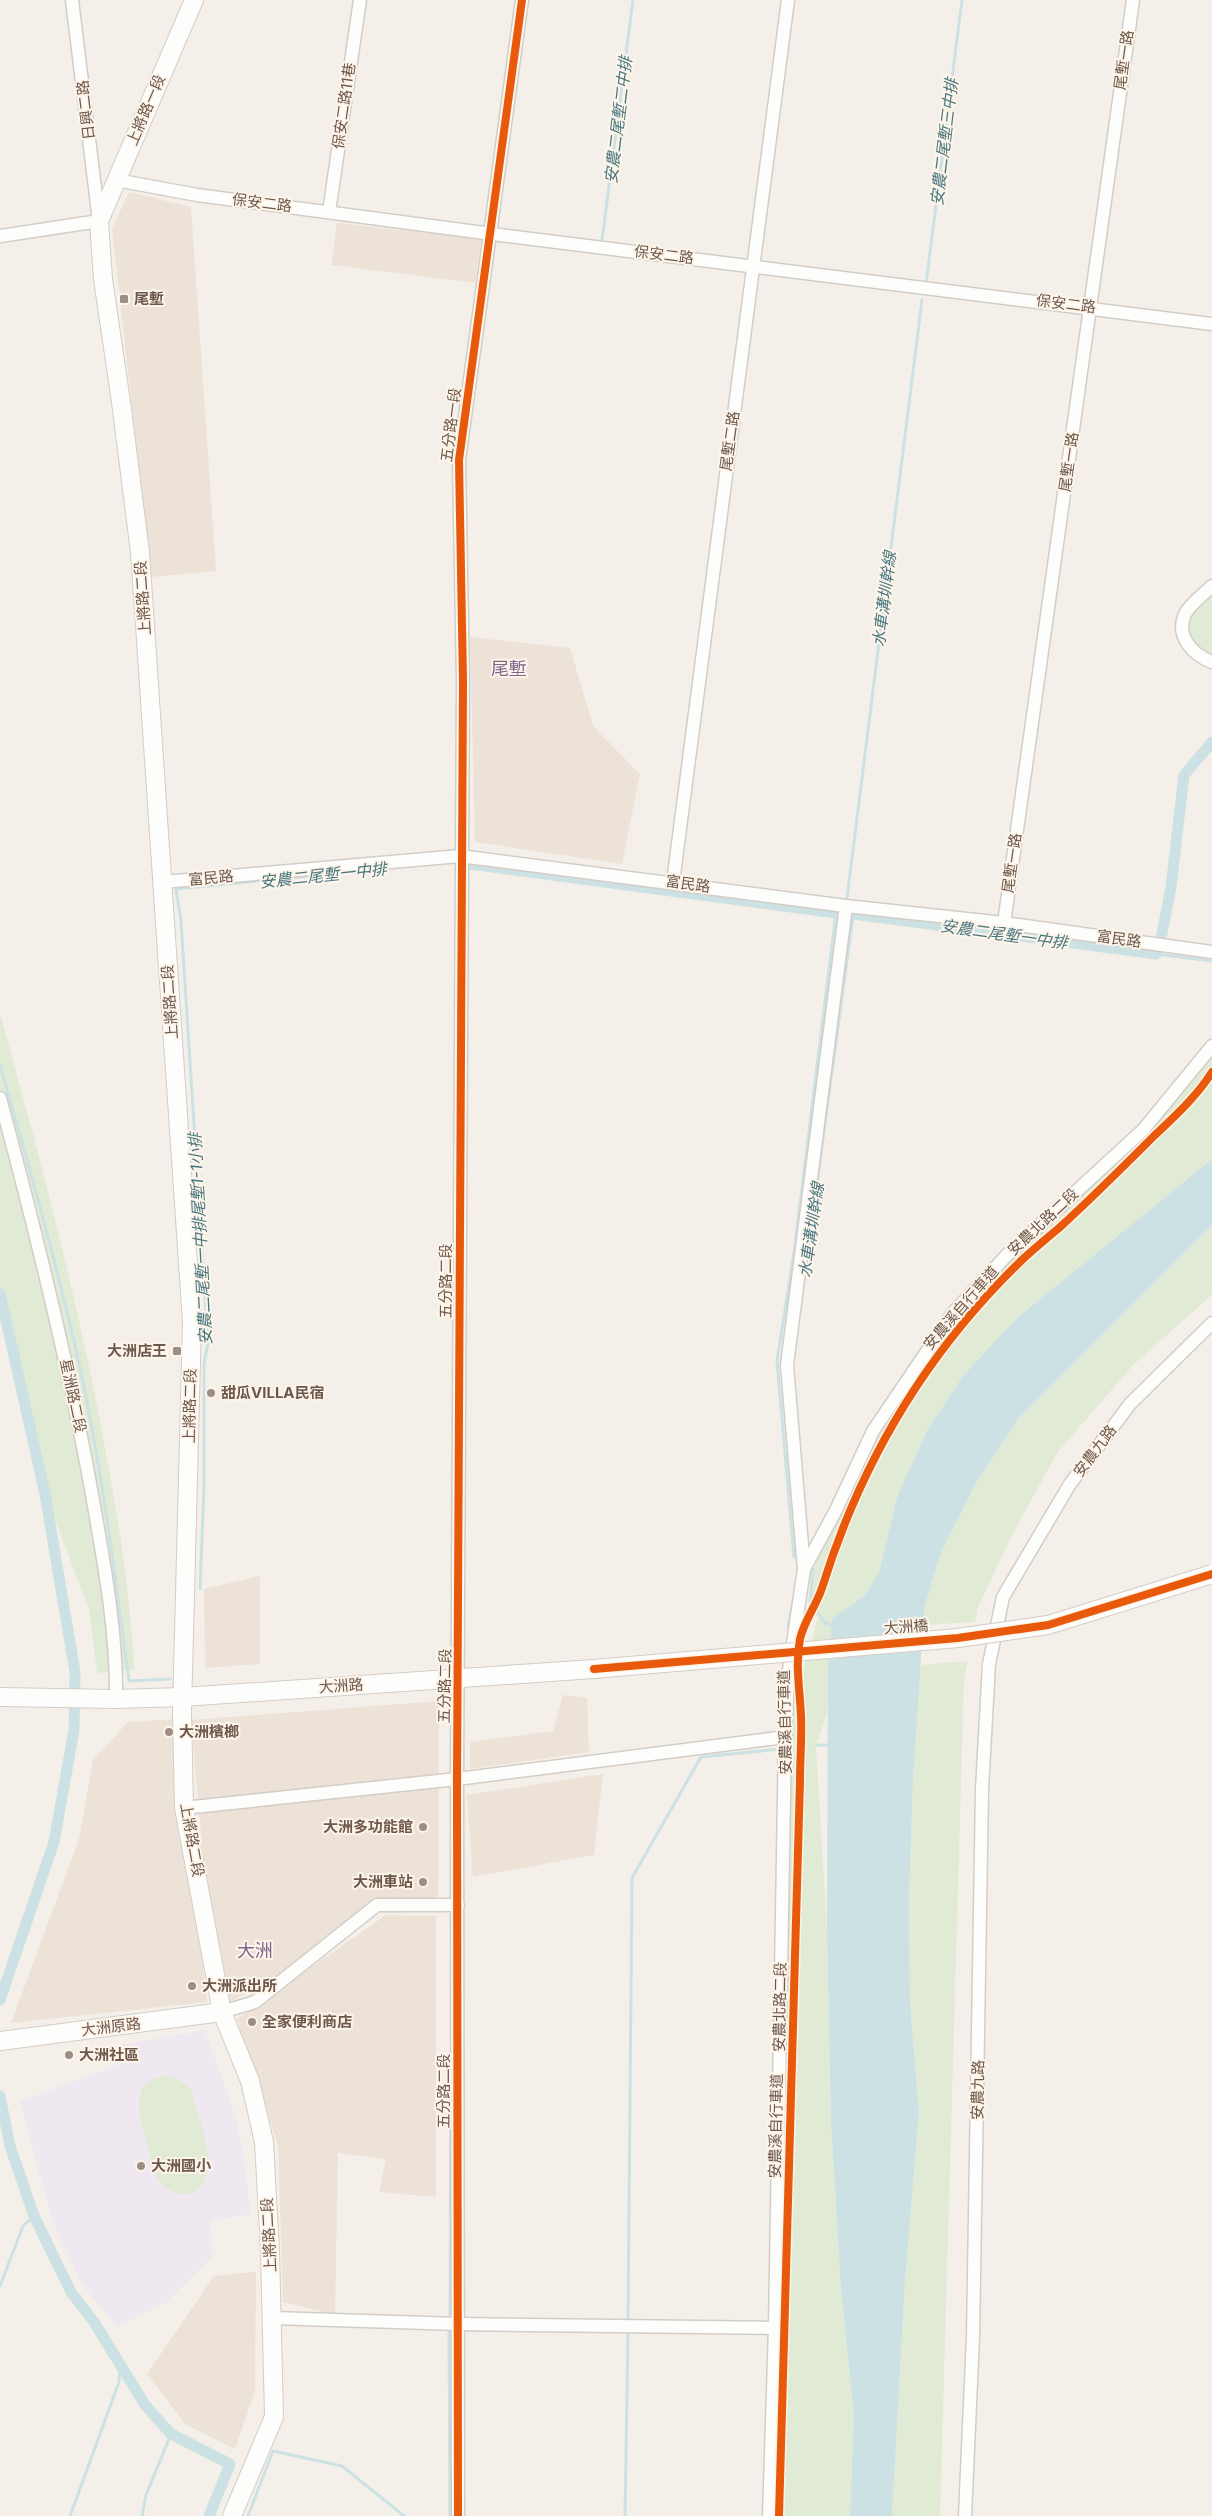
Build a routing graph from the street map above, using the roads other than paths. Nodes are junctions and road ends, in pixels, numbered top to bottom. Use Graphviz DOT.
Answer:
graph roads {
  1 [pos="72,0"];
  2 [pos="194,0"];
  3 [pos="360,0"];
  4 [pos="522,0"];
  5 [pos="788,0"];
  6 [pos="1132,0"];
  7 [pos="116,180"];
  8 [pos="328,212"];
  9 [pos="99,221"];
  10 [pos="492,234"];
  11 [pos="0,236"];
  12 [pos="753,266"];
  13 [pos="1091,307"];
  14 [pos="1212,324"];
  15 [pos="1212,586"];
  16 [pos="1212,662"];
  17 [pos="460,856"];
  18 [pos="162,882"];
  19 [pos="673,882"];
  20 [pos="846,906"];
  21 [pos="1004,923"];
  22 [pos="1212,952"];
  23 [pos="1212,1046"];
  24 [pos="0,1098"];
  25 [pos="1212,1323"];
  26 [pos="804,1569"];
  27 [pos="1212,1574"];
  28 [pos="594,1669"];
  29 [pos="459,1678"];
  30 [pos="0,1697"];
  31 [pos="183,1697"];
  32 [pos="116,1699"];
  33 [pos="784,1737"];
  34 [pos="458,1779"];
  35 [pos="184,1808"];
  36 [pos="458,1904"];
  37 [pos="222,2012"];
  38 [pos="0,2041"];
  39 [pos="273,2318"];
  40 [pos="458,2324"];
  41 [pos="775,2328"];
  42 [pos="232,2516"];
  43 [pos="458,2516"];
  44 [pos="769,2516"];
  45 [pos="965,2516"];
  1 -- 9 [label="street, 日興二路"];
  2 -- 7 [label="main road, 上將路一段"];
  3 -- 8 [label="street, 保安二路11巷"];
  4 -- 10 [label="street, 五分路一段"];
  5 -- 12 [label="street, 尾塹二路"];
  6 -- 13 [label="street, 尾塹一路"];
  7 -- 8 [label="street, 保安二路"];
  7 -- 9 [label="main road, 上將路一段"];
  8 -- 10 [label="street, 保安二路"];
  9 -- 11 [label="street"];
  9 -- 18 [label="main road, 上將路二段"];
  10 -- 12 [label="street, 保安二路"];
  10 -- 17 [label="street, 五分路一段"];
  12 -- 13 [label="street, 保安二路"];
  12 -- 19 [label="street, 尾塹二路"];
  13 -- 14 [label="street, 保安二路"];
  13 -- 21 [label="street, 尾塹一路"];
  15 -- 16 [label="street"];
  17 -- 18 [label="street, 富民路"];
  17 -- 19 [label="street, 富民路"];
  17 -- 29 [label="street, 五分路二段"];
  18 -- 31 [label="main road, 上將路二段"];
  19 -- 20 [label="street, 富民路"];
  20 -- 21 [label="street, 富民路"];
  20 -- 26 [label="street"];
  21 -- 22 [label="street, 富民路"];
  23 -- 26 [label="street, 安農北路二段"];
  24 -- 32 [label="street, 星洲路二段"];
  25 -- 45 [label="street, 安農九路"];
  26 -- 33 [label="street, 安農北路二段"];
  27 -- 28 [label="main road, 大洲橋, bridge"];
  28 -- 29 [label="main road, 大洲路"];
  29 -- 31 [label="main road, 大洲路"];
  29 -- 34 [label="street, 五分路二段"];
  30 -- 32 [label="main road, 大洲路"];
  31 -- 32 [label="main road, 大洲路"];
  31 -- 35 [label="main road, 上將路二段"];
  33 -- 34 [label="street"];
  33 -- 41 [label="street, 安農北路二段"];
  34 -- 35 [label="street"];
  34 -- 36 [label="street, 五分路二段"];
  35 -- 37 [label="main road, 上將路二段"];
  36 -- 37 [label="street"];
  36 -- 40 [label="street, 五分路二段"];
  37 -- 38 [label="main road, 大洲原路"];
  37 -- 39 [label="main road, 上將路二段"];
  39 -- 40 [label="street"];
  39 -- 42 [label="main road, 上將路二段"];
  40 -- 41 [label="street"];
  40 -- 43 [label="street, 五分路二段"];
  41 -- 44 [label="street, 安農北路二段"];
}
